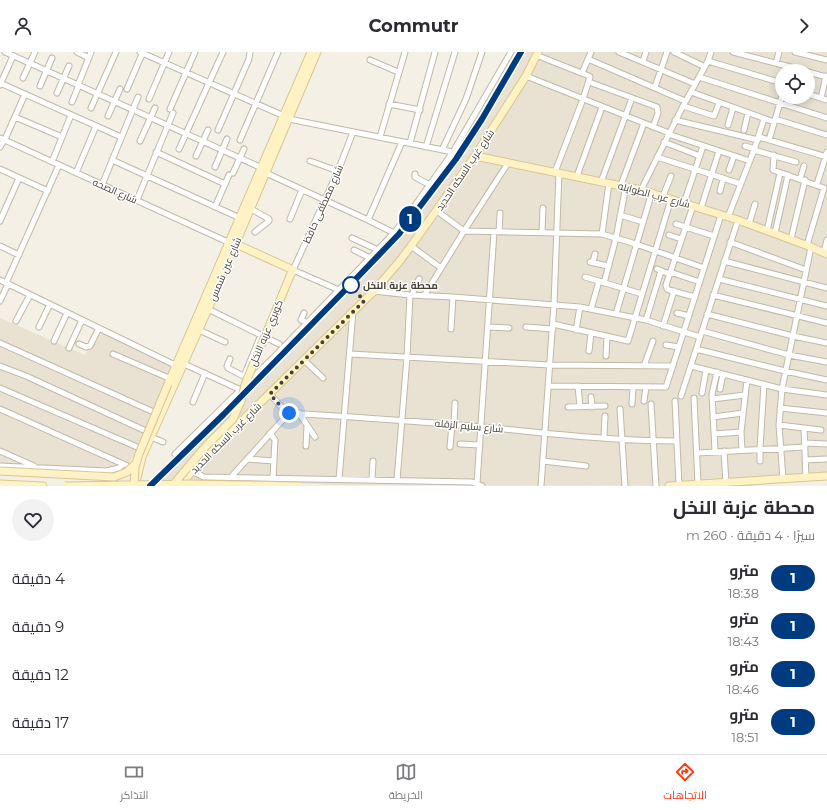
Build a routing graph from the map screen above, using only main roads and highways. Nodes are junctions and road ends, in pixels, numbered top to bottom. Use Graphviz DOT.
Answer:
graph roads {
  1 [pos="311,52"];
  2 [pos="317,52"];
  3 [pos="537,54"];
  4 [pos="287,117"];
  5 [pos="476,156"];
  6 [pos="264,171"];
  7 [pos="233,243"];
  8 [pos="825,253"];
  9 [pos="292,273"];
  10 [pos="180,365"];
  11 [pos="150,434"];
  12 [pos="136,463"];
  13 [pos="0,471"];
  14 [pos="827,476"];
  15 [pos="0,484"];
  16 [pos="679,485"];
  17 [pos="43,486"];
  18 [pos="64,486"];
  19 [pos="134,486"];
  20 [pos="137,486"];
  21 [pos="172,486"];
  22 [pos="179,486"];
  23 [pos="298,486"];
  24 [pos="669,486"];
  25 [pos="689,486"];
  1 -- 4 [label="main road, شارع عين شمس"];
  2 -- 4 [label="main road, شارع عين شمس"];
  3 -- 5 [label="main road, شارع غرب السكه الحديد"];
  4 -- 6 [label="main road, شارع عين شمس"];
  5 -- 8 [label="main road, شارع عرب الطوايله"];
  5 -- 22 [label="main road, شارع غرب السكه الحديد"];
  6 -- 7 [label="main road, شارع عين شمس"];
  6 -- 7 [label="main road, شارع عين شمس"];
  7 -- 9 [label="main road, شارع الصحه"];
  7 -- 10 [label="main road, شارع عين شمس"];
  7 -- 10 [label="main road, شارع عين شمس"];
  9 -- 21 [label="main road, كوبري عزبه النخل, bridge"];
  10 -- 11 [label="main road, شارع عين شمس, bridge"];
  10 -- 11 [label="main road, شارع عين شمس"];
  11 -- 12 [label="main road, bridge"];
  11 -- 20 [label="main road, شارع عين شمس"];
  12 -- 13 [label="main road, bridge"];
  12 -- 19 [label="main road, bridge"];
  14 -- 25 [label="main road"];
  15 -- 17 [label="main road"];
  16 -- 24 [label="main road"];
  16 -- 25 [label="main road"];
  18 -- 23 [label="main road, bridge"];
}
